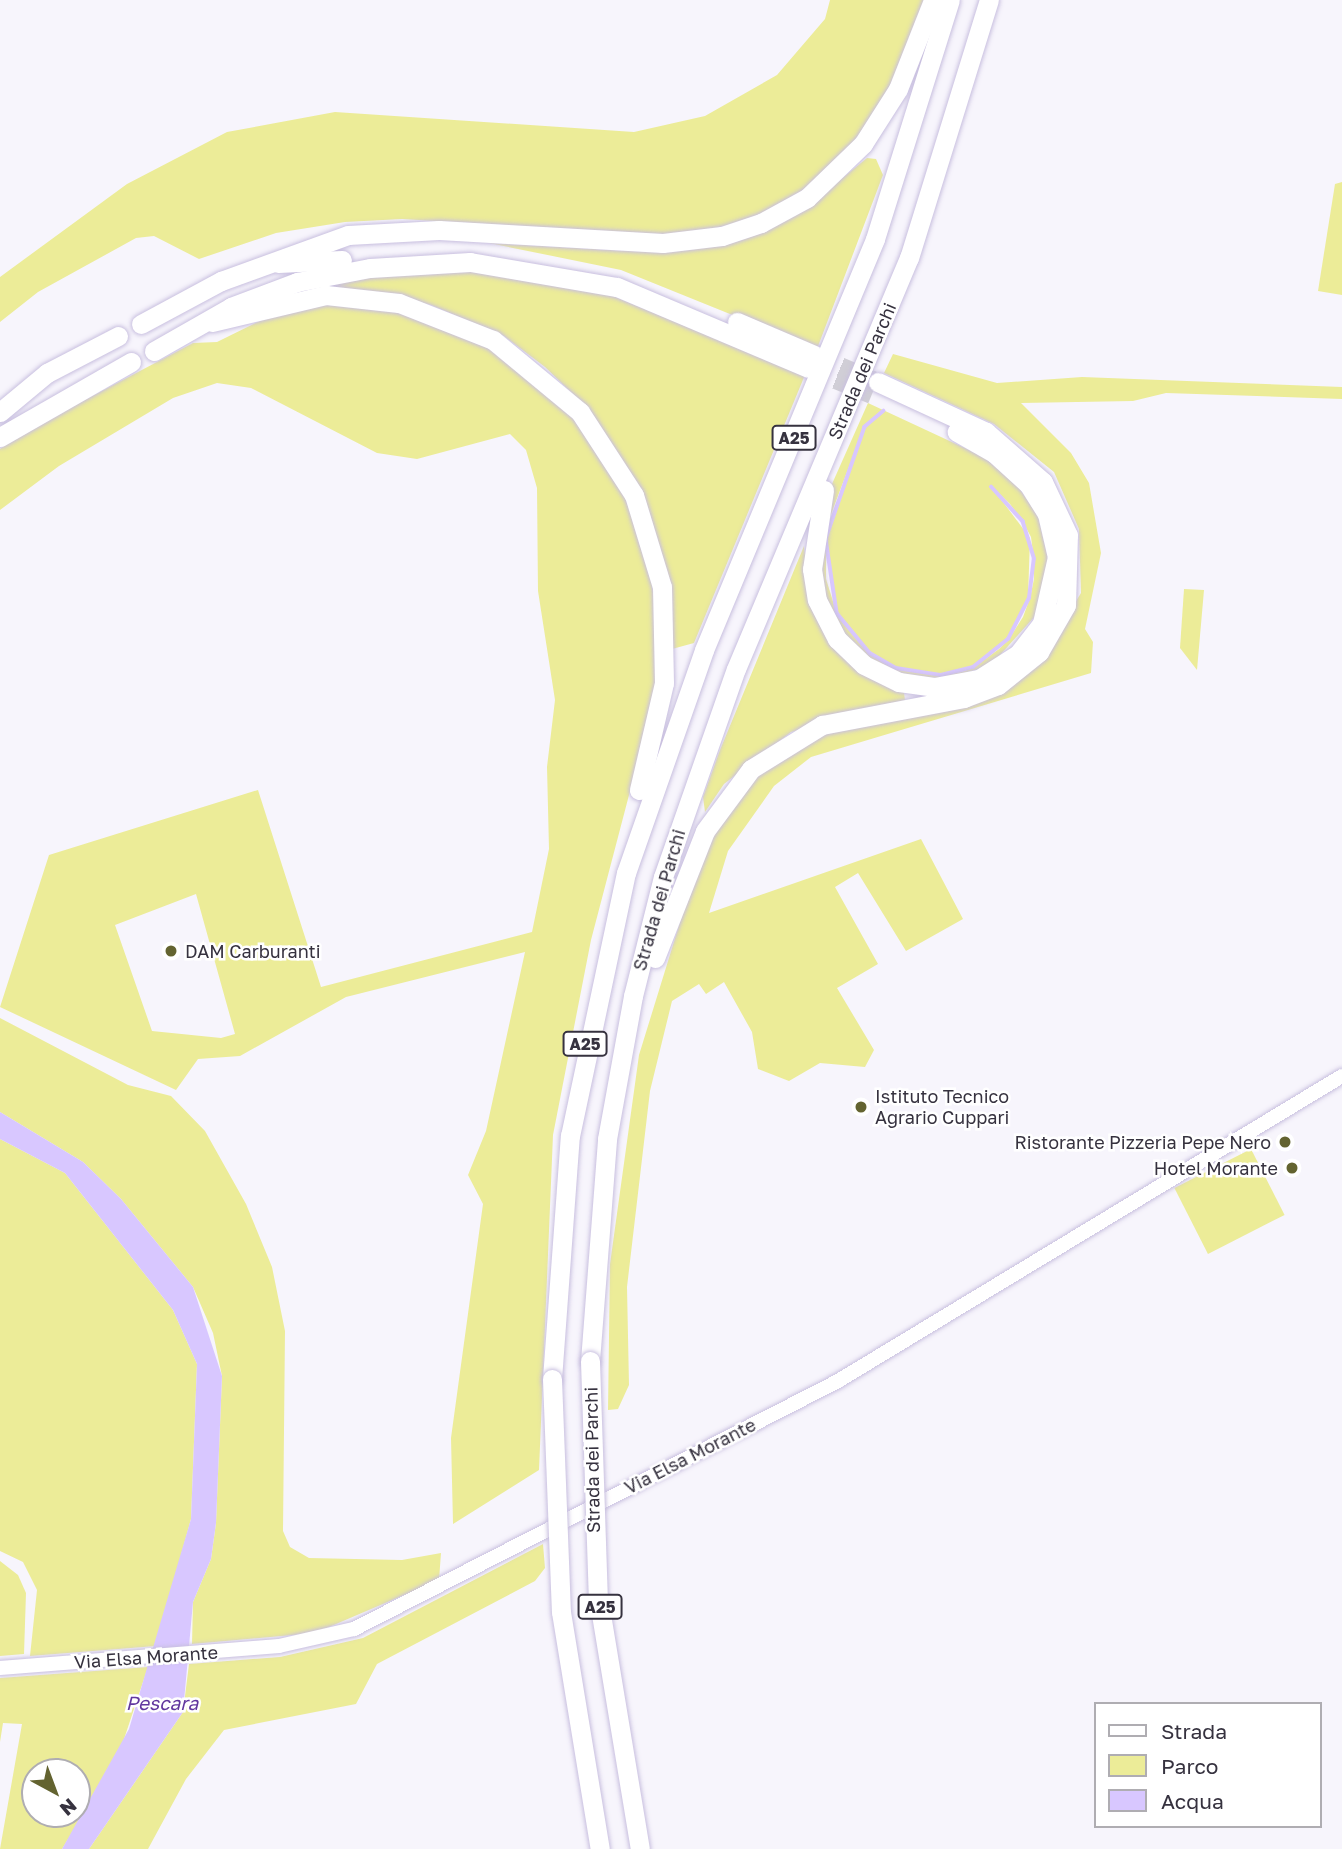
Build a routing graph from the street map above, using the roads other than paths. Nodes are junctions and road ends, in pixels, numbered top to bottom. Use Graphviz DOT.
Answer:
graph roads {
  1 [pos="933,0"];
  2 [pos="950,0"];
  3 [pos="989,0"];
  4 [pos="273,263"];
  5 [pos="212,322"];
  6 [pos="141,324"];
  7 [pos="878,335"];
  8 [pos="118,336"];
  9 [pos="154,351"];
  10 [pos="131,362"];
  11 [pos="0,412"];
  12 [pos="0,437"];
  13 [pos="626,873"];
  14 [pos="619,1066"];
  15 [pos="1342,1078"];
  16 [pos="0,1668"];
  17 [pos="600,1849"];
  18 [pos="640,1849"];
  1 -- 4 [label="highway"];
  2 -- 13 [label="highway, Strada dei Parchi / A25"];
  3 -- 7 [label="highway, Strada dei Parchi / A25"];
  4 -- 5 [label="highway"];
  4 -- 6 [label="highway"];
  5 -- 9 [label="highway"];
  5 -- 13 [label="highway"];
  7 -- 14 [label="highway, Strada dei Parchi / A25"];
  7 -- 14 [label="highway"];
  8 -- 11 [label="highway"];
  10 -- 12 [label="highway"];
  13 -- 17 [label="highway, Strada dei Parchi / A25, bridge"];
  14 -- 18 [label="highway, Strada dei Parchi / A25, bridge"];
  15 -- 16 [label="main road, Via Elsa Morante"];
}
